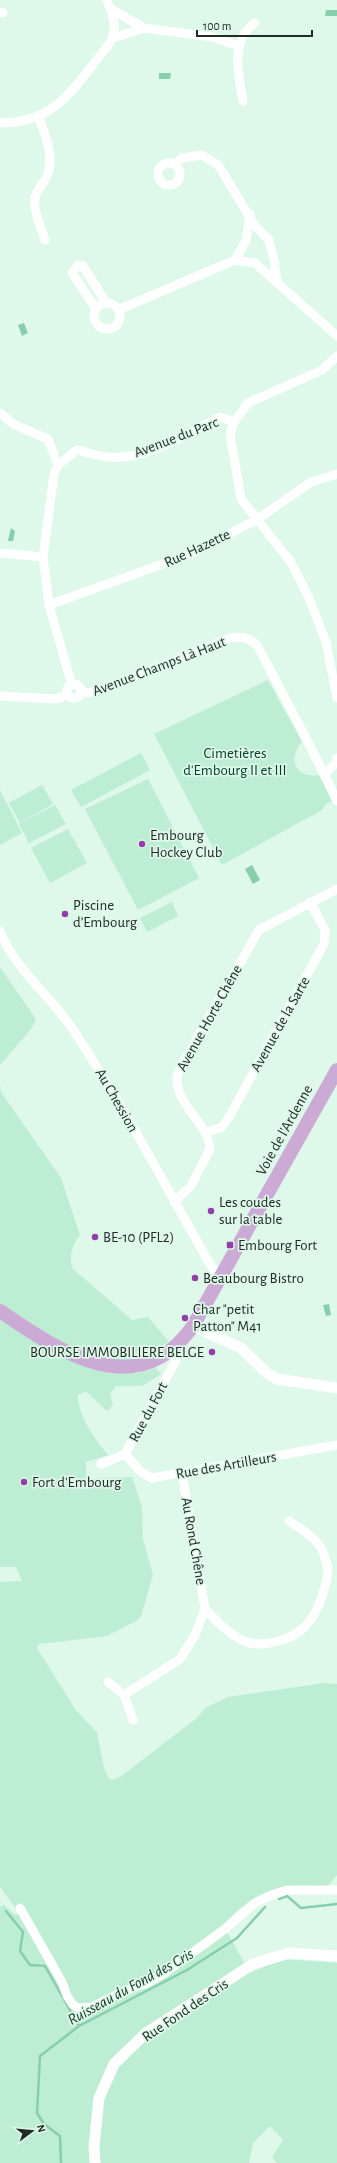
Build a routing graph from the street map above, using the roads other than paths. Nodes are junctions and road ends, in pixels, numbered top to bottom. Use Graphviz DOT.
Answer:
graph roads {
  1 [pos="109,4"];
  2 [pos="255,23"];
  3 [pos="144,28"];
  4 [pos="113,38"];
  5 [pos="239,46"];
  6 [pos="243,101"];
  7 [pos="38,116"];
  8 [pos="0,123"];
  9 [pos="174,164"];
  10 [pos="250,214"];
  11 [pos="45,240"];
  12 [pos="235,260"];
  13 [pos="276,282"];
  14 [pos="106,303"];
  15 [pos="96,309"];
  16 [pos="118,310"];
  17 [pos="337,336"];
  18 [pos="337,356"];
  19 [pos="0,413"];
  20 [pos="234,422"];
  21 [pos="58,464"];
  22 [pos="337,474"];
  23 [pos="258,519"];
  24 [pos="0,553"];
  25 [pos="43,557"];
  26 [pos="49,605"];
  27 [pos="72,685"];
  28 [pos="81,692"];
  29 [pos="68,694"];
  30 [pos="0,696"];
  31 [pos="337,698"];
  32 [pos="337,758"];
  33 [pos="325,773"];
  34 [pos="337,800"];
  35 [pos="337,889"];
  36 [pos="310,902"];
  37 [pos="0,932"];
  38 [pos="337,1070"];
  39 [pos="205,1133"];
  40 [pos="174,1202"];
  41 [pos="222,1277"];
  42 [pos="0,1311"];
  43 [pos="193,1326"];
  44 [pos="178,1344"];
  45 [pos="337,1388"];
  46 [pos="337,1445"];
  47 [pos="125,1454"];
  48 [pos="101,1464"];
  49 [pos="182,1473"];
  50 [pos="289,1521"];
  51 [pos="333,1572"];
  52 [pos="205,1609"];
  53 [pos="108,1682"];
  54 [pos="124,1695"];
  55 [pos="133,1720"];
  56 [pos="337,1890"];
  57 [pos="20,1908"];
  58 [pos="337,1956"];
  59 [pos="95,2163"];
  1 -- 3 [label="street"];
  1 -- 4 [label="street"];
  2 -- 5 [label="street"];
  3 -- 4 [label="street"];
  3 -- 5 [label="street"];
  4 -- 7 [label="street"];
  5 -- 6 [label="street"];
  7 -- 8 [label="street"];
  7 -- 11 [label="street"];
  9 -- 10 [label="street"];
  10 -- 12 [label="street"];
  10 -- 13 [label="street"];
  12 -- 13 [label="street"];
  12 -- 16 [label="street"];
  13 -- 17 [label="street"];
  14 -- 15 [label="street"];
  14 -- 15 [label="street"];
  14 -- 16 [label="street"];
  15 -- 16 [label="street"];
  18 -- 20 [label="street, Avenue du Parc"];
  19 -- 21 [label="street"];
  20 -- 21 [label="street, Avenue du Parc"];
  20 -- 23 [label="street"];
  21 -- 25 [label="street"];
  22 -- 23 [label="street, Rue Hazette"];
  23 -- 26 [label="street, Rue Hazette"];
  23 -- 31 [label="street"];
  24 -- 25 [label="street"];
  25 -- 26 [label="street"];
  26 -- 27 [label="street"];
  27 -- 28 [label="street, Avenue Champs Là Haut"];
  27 -- 29 [label="street, Avenue Champs Là Haut"];
  28 -- 29 [label="street, Avenue Champs Là Haut"];
  28 -- 33 [label="street, Avenue Champs Là Haut"];
  29 -- 30 [label="street, Avenue Champs Là Haut"];
  32 -- 33 [label="street"];
  33 -- 34 [label="street, Avenue Champs Là Haut"];
  35 -- 36 [label="street, Avenue Horte Chêne"];
  36 -- 39 [label="street, Avenue de la Sarte"];
  36 -- 39 [label="street, Avenue Horte Chêne"];
  37 -- 40 [label="street, Au Chession"];
  38 -- 41 [label="main road, Voie de l'Ardenne"];
  39 -- 40 [label="street, Avenue Horte Chêne"];
  40 -- 41 [label="street, Au Chession"];
  41 -- 43 [label="main road, Voie de l'Ardenne"];
  42 -- 44 [label="main road, Voie de l'Ardenne"];
  43 -- 44 [label="main road, Voie de l'Ardenne"];
  43 -- 45 [label="street"];
  44 -- 47 [label="street, Rue du Fort"];
  46 -- 49 [label="street, Rue des Artilleurs"];
  47 -- 48 [label="street, Rue du Fort"];
  47 -- 49 [label="street, Rue des Artilleurs"];
  49 -- 52 [label="street, Au Rond Chêne"];
  50 -- 51 [label="street"];
  51 -- 52 [label="street"];
  52 -- 54 [label="street"];
  53 -- 54 [label="street"];
  54 -- 55 [label="street"];
  56 -- 57 [label="street"];
  58 -- 59 [label="street, Rue Fond des Cris"];
}
